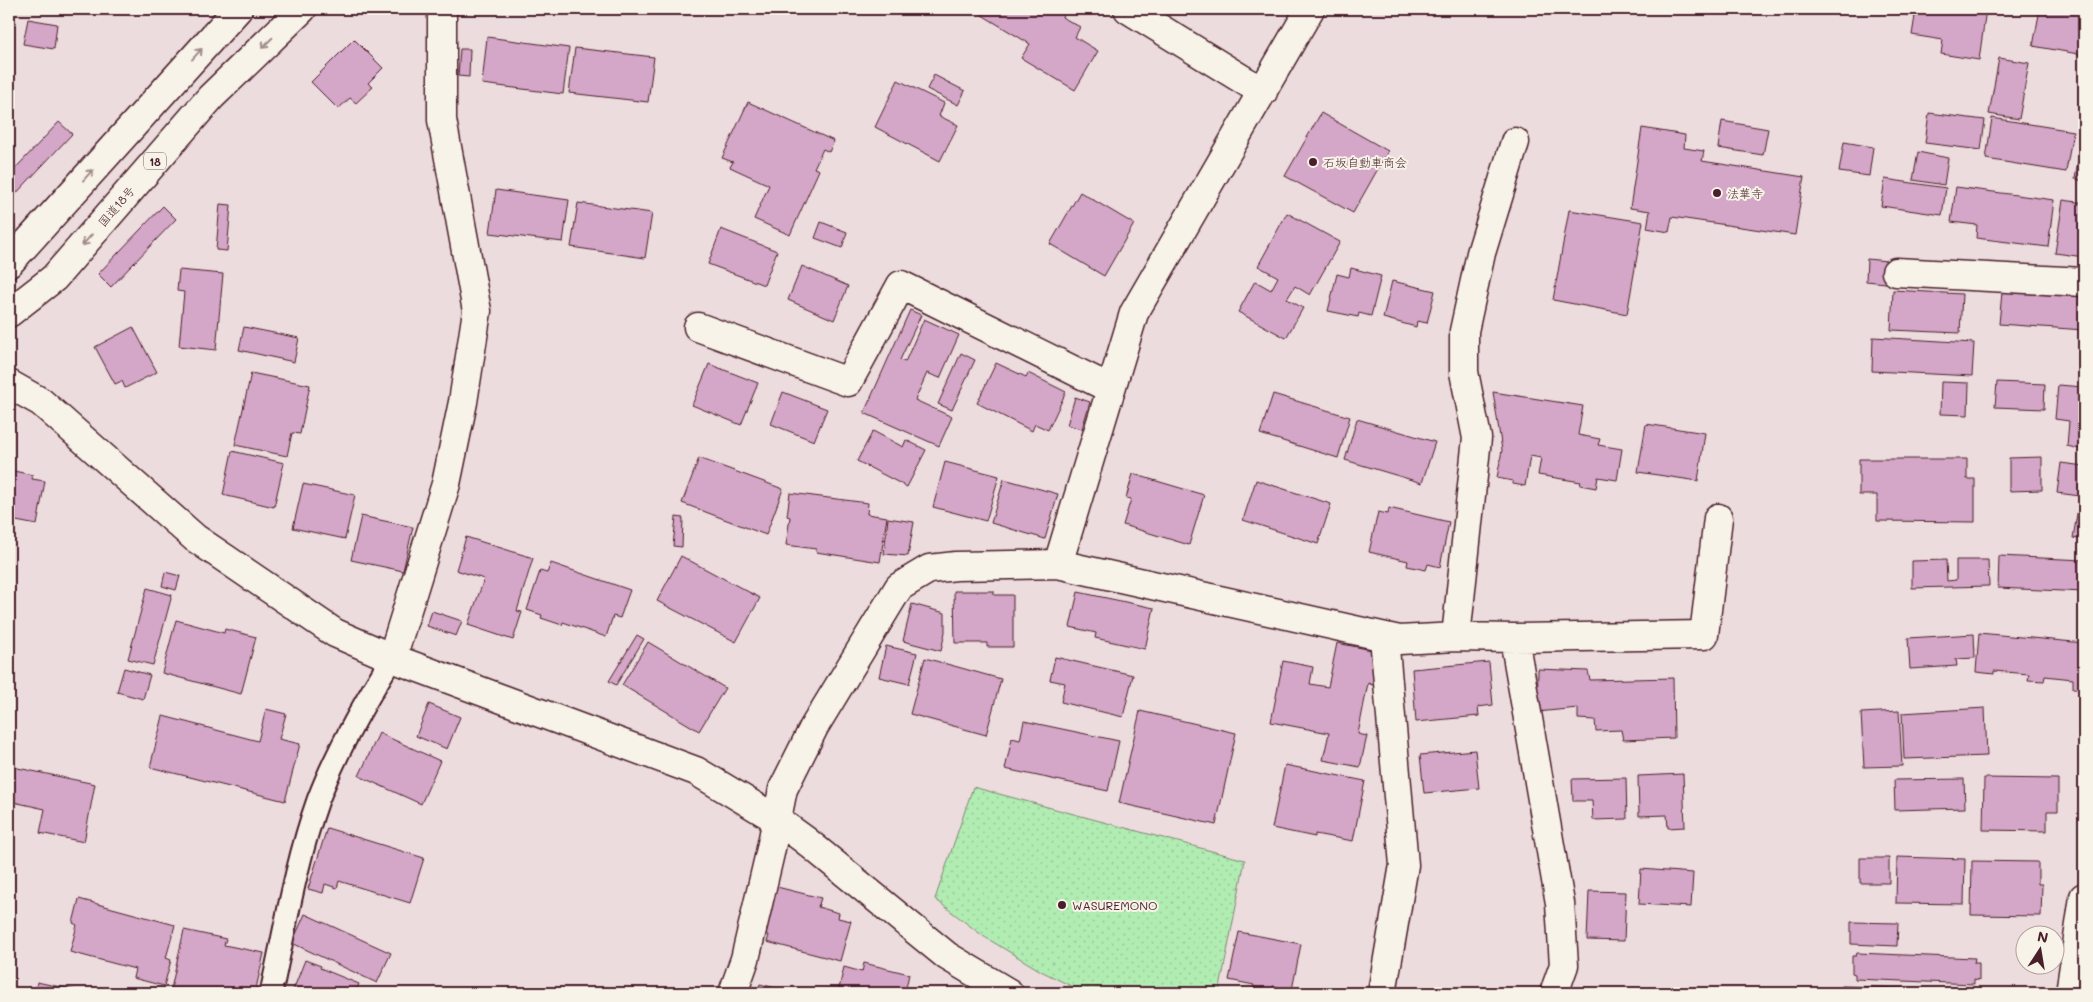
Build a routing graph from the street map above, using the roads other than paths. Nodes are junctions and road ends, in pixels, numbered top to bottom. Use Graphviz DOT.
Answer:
graph roads {
  1 [pos="238,9"];
  2 [pos="302,9"];
  3 [pos="442,9"];
  4 [pos="1128,9"];
  5 [pos="1310,9"];
  6 [pos="1263,92"];
  7 [pos="1514,142"];
  8 [pos="9,263"];
  9 [pos="1896,272"];
  10 [pos="2084,282"];
  11 [pos="9,313"];
  12 [pos="698,327"];
  13 [pos="9,384"];
  14 [pos="1111,390"];
  15 [pos="1718,518"];
  16 [pos="1058,564"];
  17 [pos="1384,637"];
  18 [pos="1456,637"];
  19 [pos="1514,638"];
  20 [pos="392,658"];
  21 [pos="776,819"];
  22 [pos="2084,897"];
  23 [pos="2081,936"];
  24 [pos="271,993"];
  25 [pos="733,993"];
  26 [pos="1009,993"];
  27 [pos="1382,993"];
  28 [pos="1554,993"];
  29 [pos="2070,993"];
  8 -- 1 [label="main road, one-way"];
  2 -- 11 [label="main road, 国道18号 / 18, one-way"];
  3 -- 20 [label="main road"];
  4 -- 6 [label="main road"];
  5 -- 6 [label="main road"];
  6 -- 14 [label="main road"];
  7 -- 18 [label="main road"];
  9 -- 10 [label="main road"];
  12 -- 14 [label="main road"];
  13 -- 20 [label="main road"];
  14 -- 16 [label="main road"];
  15 -- 19 [label="main road"];
  16 -- 17 [label="main road"];
  16 -- 21 [label="main road"];
  17 -- 18 [label="main road"];
  17 -- 27 [label="main road"];
  18 -- 19 [label="main road"];
  19 -- 28 [label="main road"];
  20 -- 21 [label="main road"];
  20 -- 24 [label="lane"];
  21 -- 25 [label="main road"];
  21 -- 26 [label="main road"];
  22 -- 23 [label="main road"];
  23 -- 29 [label="main road"];
}
